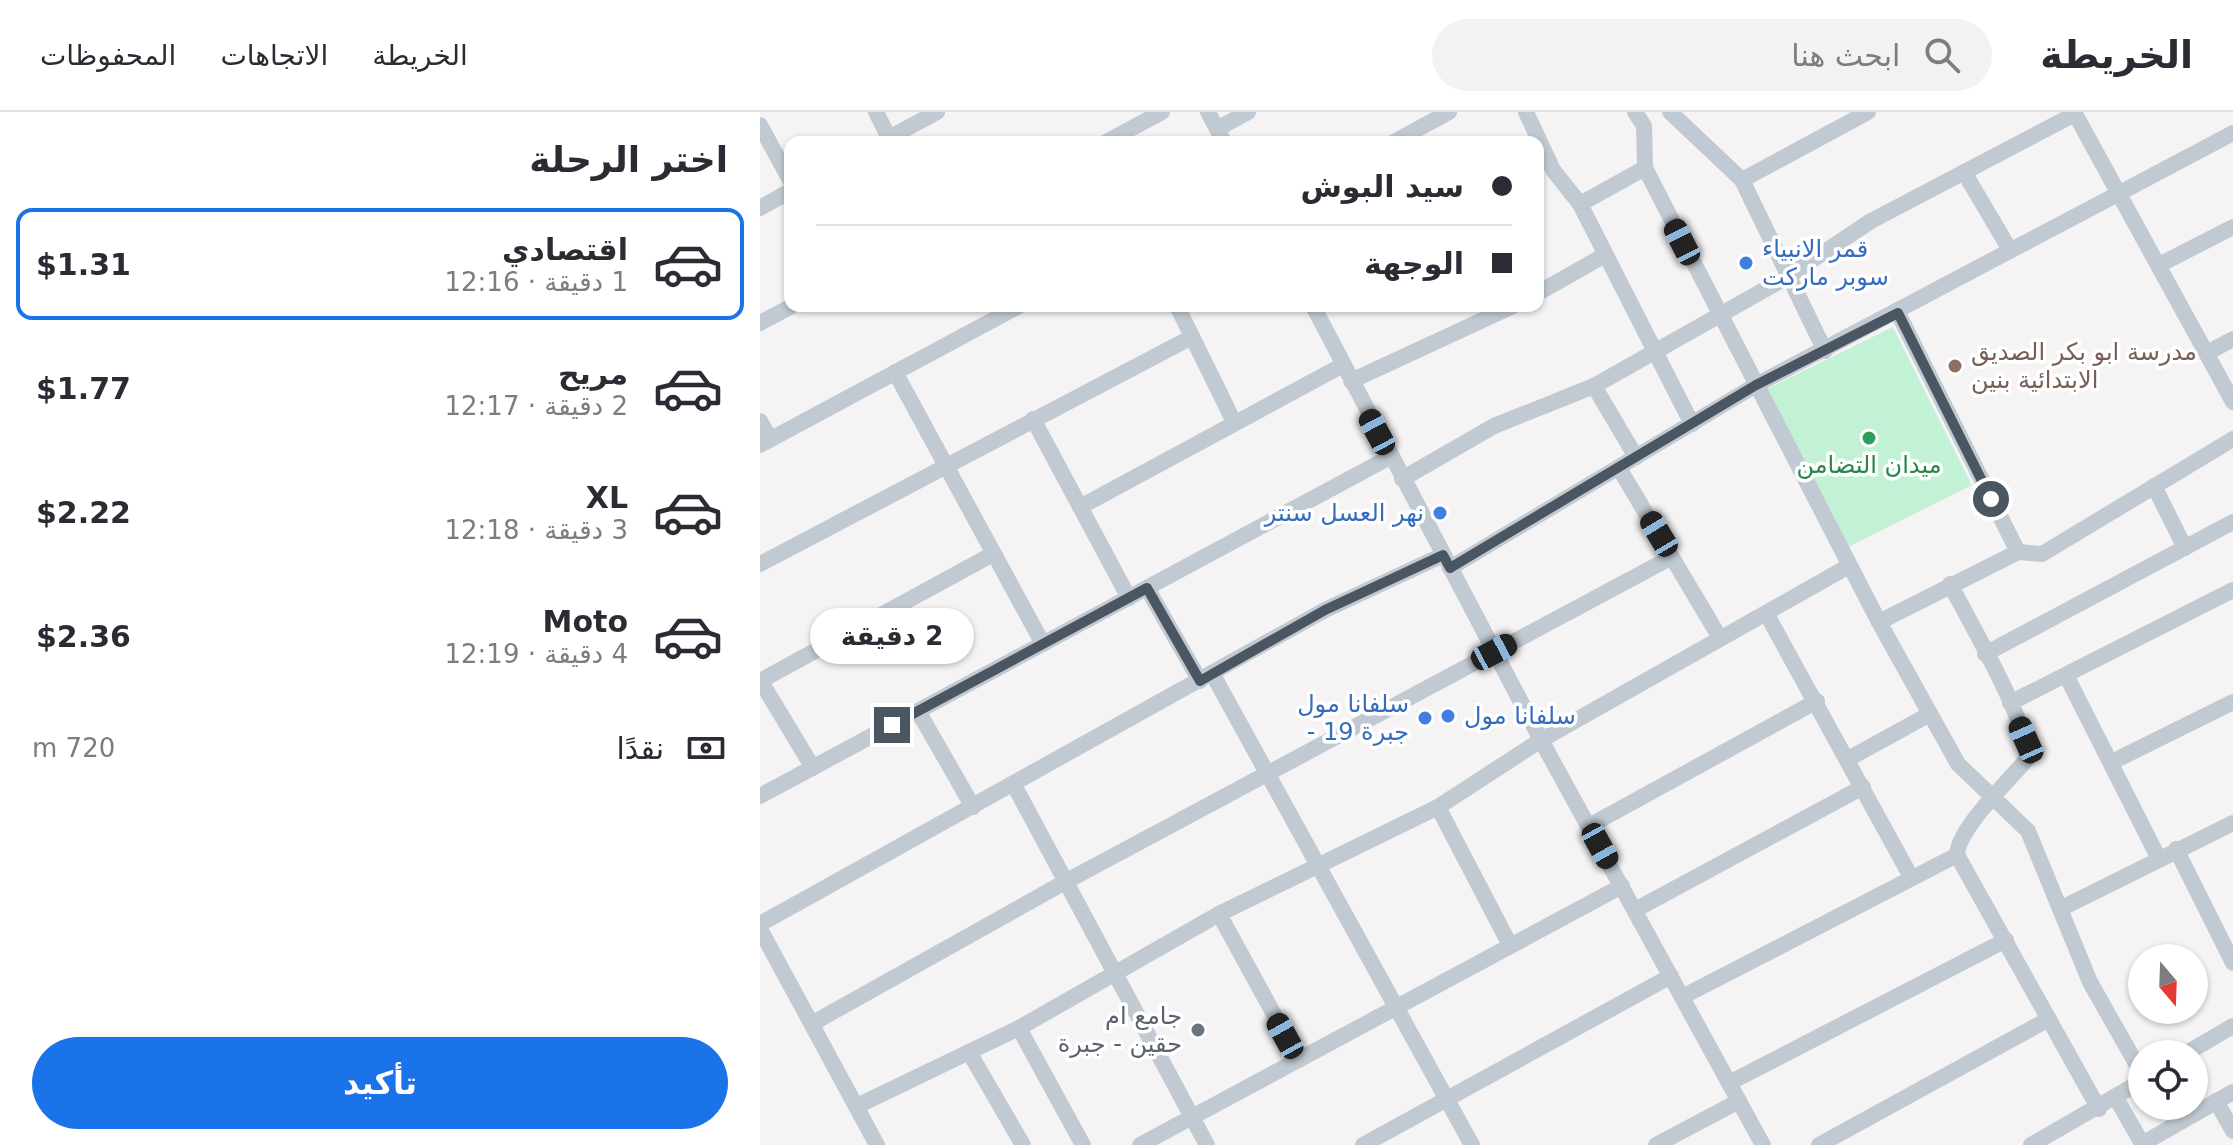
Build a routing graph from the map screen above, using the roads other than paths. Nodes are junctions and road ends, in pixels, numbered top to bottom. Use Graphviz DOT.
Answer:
graph roads {
  1 [pos="876,112"];
  2 [pos="937,112"];
  3 [pos="1162,112"];
  4 [pos="1208,112"];
  5 [pos="1248,112"];
  6 [pos="1449,112"];
  7 [pos="1526,112"];
  8 [pos="1670,112"];
  9 [pos="1868,112"];
  10 [pos="2075,113"];
  11 [pos="1640,119"];
  12 [pos="760,125"];
  13 [pos="2233,133"];
  14 [pos="888,136"];
  15 [pos="897,136"];
  16 [pos="1117,136"];
  17 [pos="1221,136"];
  18 [pos="1405,136"];
  19 [pos="1533,136"];
  20 [pos="1645,168"];
  21 [pos="784,169"];
  22 [pos="1964,172"];
  23 [pos="1545,174"];
  24 [pos="1742,180"];
  25 [pos="2118,193"];
  26 [pos="784,194"];
  27 [pos="1580,204"];
  28 [pos="760,208"];
  29 [pos="2233,227"];
  30 [pos="2010,250"];
  31 [pos="1605,255"];
  32 [pos="2159,265"];
  33 [pos="1787,277"];
  34 [pos="1544,290"];
  35 [pos="784,310"];
  36 [pos="996,312"];
  37 [pos="1180,312"];
  38 [pos="1316,312"];
  39 [pos="1500,312"];
  40 [pos="1898,313"];
  41 [pos="1720,315"];
  42 [pos="760,323"];
  43 [pos="1192,337"];
  44 [pos="2233,339"];
  45 [pos="1825,351"];
  46 [pos="1654,353"];
  47 [pos="2207,353"];
  48 [pos="1343,365"];
  49 [pos="895,372"];
  50 [pos="1351,381"];
  51 [pos="1756,385"];
  52 [pos="1594,386"];
  53 [pos="2233,402"];
  54 [pos="1033,419"];
  55 [pos="760,421"];
  56 [pos="1234,422"];
  57 [pos="1692,424"];
  58 [pos="2233,439"];
  59 [pos="765,442"];
  60 [pos="1390,457"];
  61 [pos="1636,457"];
  62 [pos="944,464"];
  63 [pos="1619,468"];
  64 [pos="1402,479"];
  65 [pos="2154,486"];
  66 [pos="1080,507"];
  67 [pos="2233,522"];
  68 [pos="2185,548"];
  69 [pos="2018,552"];
  70 [pos="993,554"];
  71 [pos="1672,557"];
  72 [pos="1446,562"];
  73 [pos="760,564"];
  74 [pos="1849,566"];
  75 [pos="1950,584"];
  76 [pos="1147,588"];
  77 [pos="2233,590"];
  78 [pos="1129,598"];
  79 [pos="1766,613"];
  80 [pos="1879,622"];
  81 [pos="1720,638"];
  82 [pos="1043,644"];
  83 [pos="1494,652"];
  84 [pos="1985,654"];
  85 [pos="2066,675"];
  86 [pos="1206,677"];
  87 [pos="760,680"];
  88 [pos="1817,701"];
  89 [pos="2233,702"];
  90 [pos="2010,703"];
  91 [pos="918,711"];
  92 [pos="1930,714"];
  93 [pos="1541,740"];
  94 [pos="1848,759"];
  95 [pos="2112,762"];
  96 [pos="813,768"];
  97 [pos="1267,773"];
  98 [pos="1014,785"];
  99 [pos="1863,787"];
  100 [pos="760,796"];
  101 [pos="1994,800"];
  102 [pos="973,807"];
  103 [pos="1438,807"];
  104 [pos="2233,823"];
  105 [pos="1589,826"];
  106 [pos="2176,849"];
  107 [pos="1957,855"];
  108 [pos="2158,857"];
  109 [pos="1319,867"];
  110 [pos="1911,877"];
  111 [pos="1065,882"];
  112 [pos="1622,886"];
  113 [pos="2060,909"];
  114 [pos="1635,910"];
  115 [pos="1219,914"];
  116 [pos="760,926"];
  117 [pos="2006,940"];
  118 [pos="1510,945"];
  119 [pos="2233,963"];
  120 [pos="1114,973"];
  121 [pos="1671,976"];
  122 [pos="1682,997"];
  123 [pos="1394,1008"];
  124 [pos="2049,1019"];
  125 [pos="813,1023"];
  126 [pos="2233,1026"];
  127 [pos="1019,1028"];
  128 [pos="2208,1041"];
  129 [pos="2128,1049"];
  130 [pos="969,1052"];
  131 [pos="1299,1060"];
  132 [pos="1729,1083"];
  133 [pos="2128,1090"];
  134 [pos="2233,1092"];
  135 [pos="2116,1098"];
  136 [pos="1446,1101"];
  137 [pos="1739,1101"];
  138 [pos="2216,1101"];
  139 [pos="857,1106"];
  140 [pos="2099,1109"];
  141 [pos="1192,1118"];
  142 [pos="2233,1131"];
  143 [pos="877,1145"];
  144 [pos="1023,1145"];
  145 [pos="1083,1145"];
  146 [pos="1140,1145"];
  147 [pos="1207,1145"];
  148 [pos="1363,1145"];
  149 [pos="1472,1145"];
  150 [pos="1656,1145"];
  151 [pos="1763,1145"];
  152 [pos="1819,1145"];
  153 [pos="2031,1145"];
  154 [pos="2143,1145"];
  1 -- 14 [label="street"];
  2 -- 15 [label="street"];
  3 -- 16 [label="street"];
  4 -- 17 [label="street"];
  5 -- 17 [label="street"];
  6 -- 18 [label="street"];
  7 -- 19 [label="street"];
  8 -- 11 [label="street"];
  8 -- 24 [label="street"];
  9 -- 24 [label="street"];
  10 -- 22 [label="street"];
  10 -- 25 [label="street"];
  11 -- 20 [label="street"];
  12 -- 21 [label="street"];
  13 -- 25 [label="street"];
  20 -- 27 [label="street"];
  20 -- 41 [label="street"];
  22 -- 30 [label="street"];
  22 -- 33 [label="street"];
  23 -- 27 [label="street"];
  24 -- 33 [label="street"];
  25 -- 30 [label="street"];
  25 -- 32 [label="street"];
  26 -- 28 [label="street"];
  27 -- 31 [label="street"];
  29 -- 32 [label="street"];
  30 -- 40 [label="street"];
  31 -- 34 [label="street"];
  31 -- 46 [label="street"];
  32 -- 47 [label="street"];
  33 -- 41 [label="street"];
  33 -- 45 [label="street"];
  35 -- 42 [label="street"];
  36 -- 49 [label="street"];
  37 -- 43 [label="street"];
  38 -- 48 [label="street"];
  39 -- 50 [label="street"];
  40 -- 45 [label="street"];
  40 -- 69 [label="street"];
  41 -- 46 [label="street"];
  41 -- 51 [label="street"];
  43 -- 54 [label="street"];
  43 -- 56 [label="street"];
  44 -- 47 [label="street"];
  45 -- 51 [label="street"];
  46 -- 52 [label="street"];
  46 -- 57 [label="street"];
  47 -- 53 [label="street"];
  48 -- 50 [label="street"];
  48 -- 56 [label="street"];
  49 -- 59 [label="street"];
  49 -- 62 [label="street"];
  50 -- 60 [label="street"];
  51 -- 57 [label="street"];
  51 -- 74 [label="street"];
  52 -- 61 [label="street"];
  52 -- 64 [label="street"];
  54 -- 62 [label="street"];
  54 -- 66 [label="street"];
  55 -- 59 [label="street"];
  56 -- 66 [label="street"];
  57 -- 61 [label="street"];
  58 -- 65 [label="street"];
  60 -- 64 [label="street"];
  60 -- 76 [label="street"];
  61 -- 63 [label="street"];
  62 -- 70 [label="street"];
  62 -- 73 [label="street"];
  63 -- 71 [label="street"];
  63 -- 72 [label="street"];
  64 -- 72 [label="street"];
  65 -- 68 [label="street"];
  65 -- 69 [label="street"];
  66 -- 78 [label="street"];
  67 -- 68 [label="street"];
  68 -- 84 [label="street"];
  69 -- 75 [label="street"];
  70 -- 82 [label="street"];
  70 -- 87 [label="street"];
  71 -- 81 [label="street"];
  71 -- 83 [label="street"];
  72 -- 83 [label="street"];
  72 -- 86 [label="street"];
  74 -- 79 [label="street"];
  74 -- 80 [label="street"];
  75 -- 80 [label="street"];
  75 -- 84 [label="street"];
  76 -- 78 [label="street"];
  76 -- 86 [label="street"];
  77 -- 85 [label="street"];
  78 -- 82 [label="street"];
  79 -- 81 [label="street"];
  79 -- 88 [label="street"];
  80 -- 92 [label="street"];
  81 -- 93 [label="street"];
  82 -- 91 [label="street"];
  83 -- 93 [label="street"];
  83 -- 97 [label="street"];
  84 -- 90 [label="street"];
  85 -- 90 [label="street"];
  85 -- 95 [label="street"];
  86 -- 97 [label="street"];
  86 -- 98 [label="street"];
  87 -- 96 [label="street"];
  88 -- 94 [label="street"];
  88 -- 105 [label="street"];
  89 -- 95 [label="street"];
  90 -- 101 [label="street"];
  91 -- 96 [label="street"];
  91 -- 102 [label="street"];
  92 -- 94 [label="street"];
  92 -- 101 [label="street"];
  93 -- 103 [label="street"];
  93 -- 105 [label="street"];
  94 -- 99 [label="street"];
  95 -- 108 [label="street"];
  96 -- 100 [label="street"];
  97 -- 109 [label="street"];
  97 -- 111 [label="street"];
  98 -- 102 [label="street"];
  98 -- 111 [label="street"];
  99 -- 110 [label="street"];
  99 -- 114 [label="street"];
  101 -- 107 [label="street"];
  101 -- 113 [label="street"];
  102 -- 116 [label="street"];
  103 -- 109 [label="street"];
  103 -- 118 [label="street"];
  104 -- 106 [label="street"];
  105 -- 112 [label="street"];
  106 -- 108 [label="street"];
  106 -- 119 [label="street"];
  107 -- 110 [label="street"];
  107 -- 117 [label="street"];
  108 -- 113 [label="street"];
  109 -- 115 [label="street"];
  109 -- 123 [label="street"];
  110 -- 122 [label="street"];
  111 -- 120 [label="street"];
  111 -- 125 [label="street"];
  112 -- 114 [label="street"];
  112 -- 118 [label="street"];
  113 -- 129 [label="street"];
  114 -- 121 [label="street"];
  115 -- 120 [label="street"];
  115 -- 131 [label="street"];
  116 -- 125 [label="street"];
  117 -- 124 [label="street"];
  117 -- 132 [label="street"];
  118 -- 123 [label="street"];
  120 -- 127 [label="street"];
  120 -- 141 [label="street"];
  121 -- 122 [label="street"];
  121 -- 136 [label="street"];
  122 -- 132 [label="street"];
  123 -- 131 [label="street"];
  123 -- 136 [label="street"];
  124 -- 140 [label="street"];
  124 -- 152 [label="street"];
  125 -- 139 [label="street"];
  126 -- 128 [label="street"];
  127 -- 130 [label="street"];
  127 -- 145 [label="street"];
  130 -- 139 [label="street"];
  130 -- 144 [label="street"];
  131 -- 141 [label="street"];
  132 -- 137 [label="street"];
  133 -- 135 [label="street"];
  134 -- 138 [label="street"];
  135 -- 140 [label="street"];
  135 -- 154 [label="street"];
  136 -- 148 [label="street"];
  136 -- 149 [label="street"];
  137 -- 150 [label="street"];
  137 -- 151 [label="street"];
  138 -- 142 [label="street"];
  138 -- 154 [label="street"];
  139 -- 143 [label="street"];
  140 -- 153 [label="street"];
  141 -- 146 [label="street"];
  141 -- 147 [label="street"];
}
